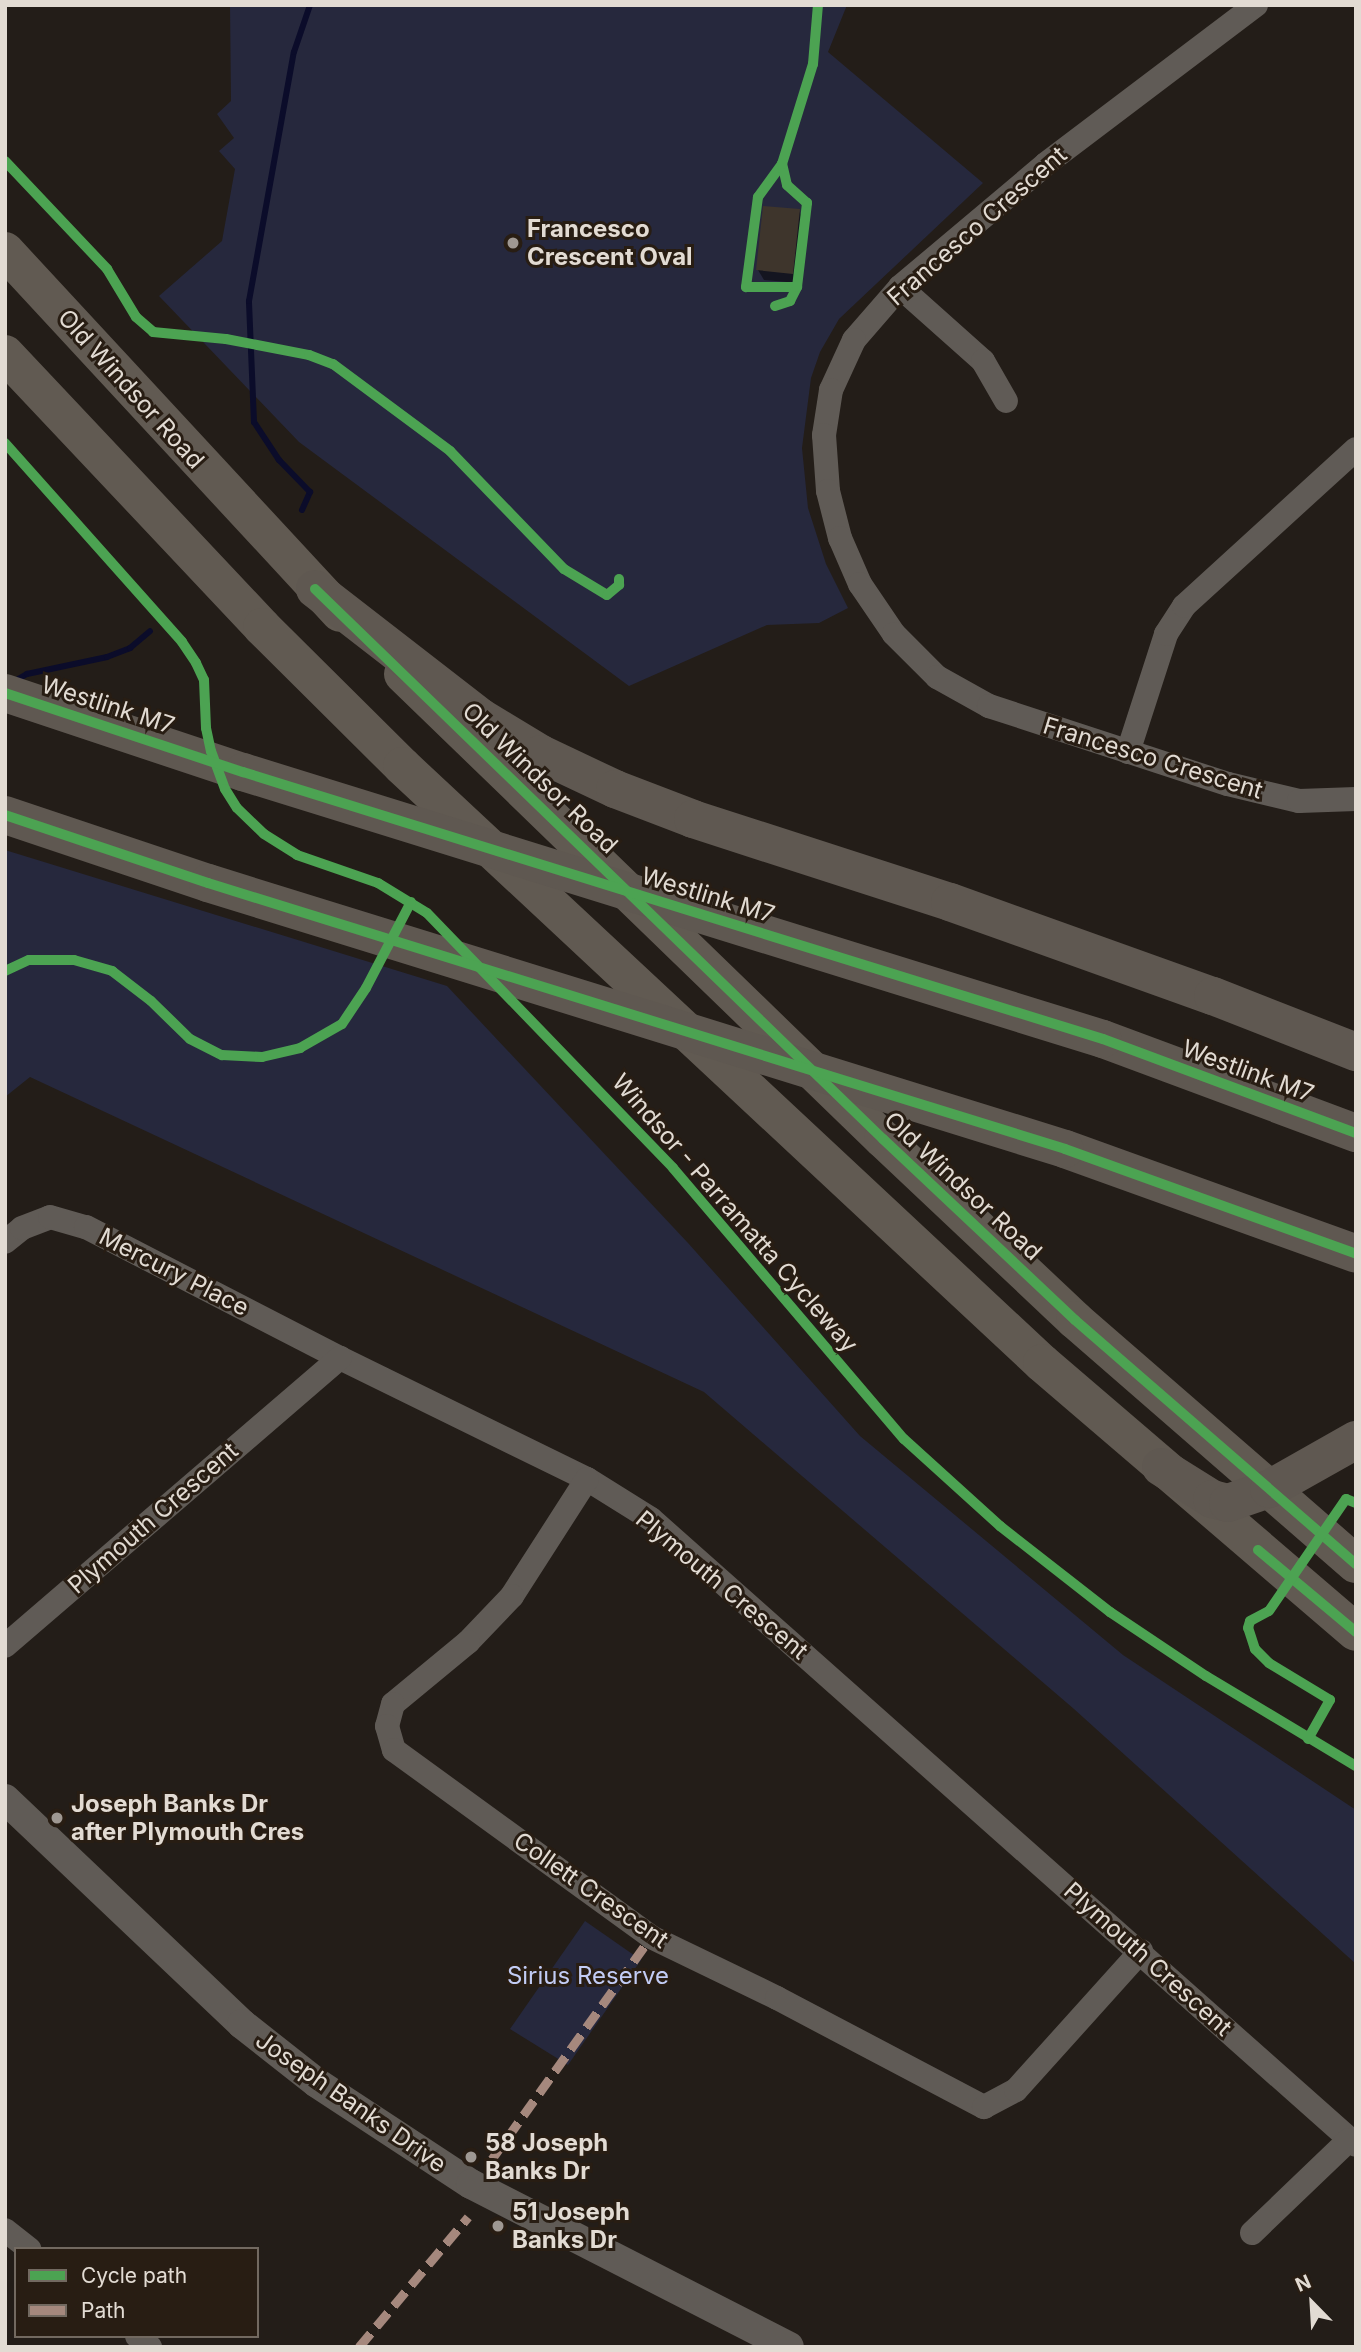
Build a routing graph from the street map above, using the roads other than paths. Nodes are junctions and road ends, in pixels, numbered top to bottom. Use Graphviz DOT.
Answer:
graph roads {
  1 [pos="1256,5"];
  2 [pos="5,251"];
  3 [pos="900,287"];
  4 [pos="5,354"];
  5 [pos="1006,401"];
  6 [pos="1356,449"];
  7 [pos="315,589"];
  8 [pos="5,693"];
  9 [pos="1128,752"];
  10 [pos="1356,799"];
  11 [pos="5,815"];
  12 [pos="1356,1052"];
  13 [pos="1356,1133"];
  14 [pos="5,1242"];
  15 [pos="1356,1254"];
  16 [pos="340,1358"];
  17 [pos="1356,1440"];
  18 [pos="1161,1467"];
  19 [pos="587,1479"];
  20 [pos="1269,1489"];
  21 [pos="1356,1564"];
  22 [pos="1356,1632"];
  23 [pos="5,1646"];
  24 [pos="5,1799"];
  25 [pos="1141,1951"];
  26 [pos="1353,2143"];
  27 [pos="5,2230"];
  28 [pos="1252,2233"];
  29 [pos="26,2247"];
  30 [pos="789,2347"];
  1 -- 3 [label="street, Francesco Crescent"];
  2 -- 7 [label="highway, Old Windsor Road"];
  3 -- 5 [label="street"];
  3 -- 9 [label="street, Francesco Crescent"];
  4 -- 18 [label="highway"];
  6 -- 9 [label="street"];
  7 -- 12 [label="highway"];
  7 -- 20 [label="highway, Old Windsor Road"];
  8 -- 13 [label="highway, Westlink M7, bridge"];
  9 -- 10 [label="street, Francesco Crescent"];
  11 -- 15 [label="highway, bridge"];
  14 -- 16 [label="street, Mercury Place"];
  16 -- 19 [label="street, Plymouth Crescent"];
  16 -- 23 [label="street, Plymouth Crescent"];
  17 -- 20 [label="highway"];
  18 -- 20 [label="highway"];
  18 -- 22 [label="highway"];
  19 -- 25 [label="street, Plymouth Crescent"];
  19 -- 25 [label="street, Collett Crescent"];
  20 -- 21 [label="highway, Old Windsor Road"];
  24 -- 30 [label="street, Joseph Banks Drive"];
  25 -- 26 [label="street, Plymouth Crescent"];
  26 -- 28 [label="street"];
  27 -- 29 [label="street"];
}
